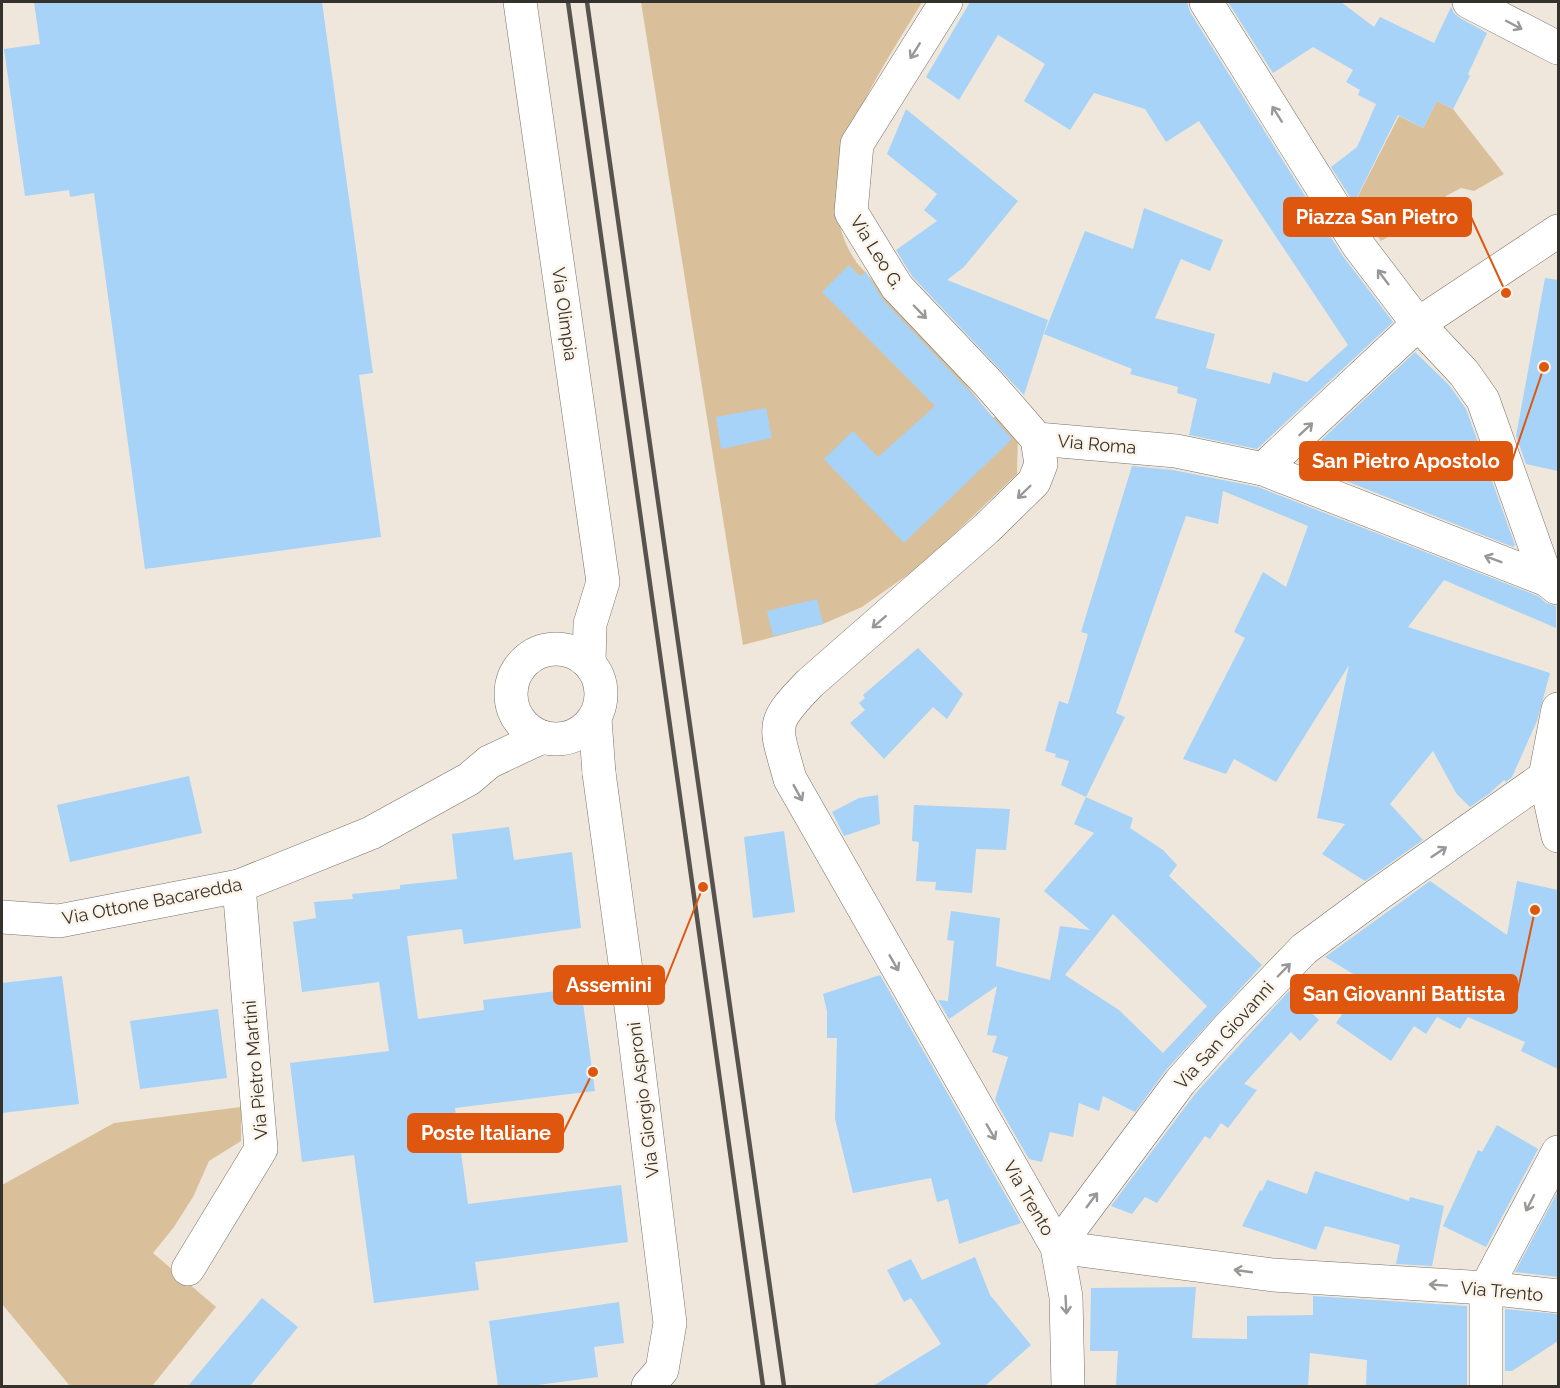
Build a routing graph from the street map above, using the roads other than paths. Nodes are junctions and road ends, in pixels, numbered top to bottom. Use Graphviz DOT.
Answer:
graph roads {
  1 [pos="520,2"];
  2 [pos="946,2"];
  3 [pos="1206,2"];
  4 [pos="1469,2"];
  5 [pos="1558,48"];
  6 [pos="1558,231"];
  7 [pos="1418,324"];
  8 [pos="1037,439"];
  9 [pos="1263,469"];
  10 [pos="1553,584"];
  11 [pos="590,624"];
  12 [pos="548,650"];
  13 [pos="589,663"];
  14 [pos="512,705"];
  15 [pos="1558,709"];
  16 [pos="595,719"];
  17 [pos="779,738"];
  18 [pos="549,739"];
  19 [pos="489,762"];
  20 [pos="599,773"];
  21 [pos="1545,777"];
  22 [pos="1558,836"];
  23 [pos="239,886"];
  24 [pos="2,916"];
  25 [pos="1558,1152"];
  26 [pos="1057,1247"];
  27 [pos="188,1269"];
  28 [pos="1486,1288"];
  29 [pos="1558,1296"];
  30 [pos="648,1386"];
  31 [pos="1068,1386"];
  32 [pos="1486,1386"];
  1 -- 11 [label="street, Via Olimpia"];
  2 -- 8 [label="street, Via Leo G., one-way"];
  7 -- 3 [label="street, one-way"];
  4 -- 5 [label="street, one-way"];
  6 -- 7 [label="street"];
  9 -- 7 [label="street, one-way"];
  7 -- 10 [label="street"];
  8 -- 9 [label="street, Via Roma"];
  8 -- 17 [label="street, Via Roma, one-way"];
  10 -- 9 [label="street, Via Roma, one-way"];
  11 -- 12 [label="street"];
  11 -- 13 [label="street, Via Olimpia"];
  12 -- 13 [label="street"];
  12 -- 14 [label="street"];
  13 -- 16 [label="street"];
  14 -- 18 [label="street"];
  14 -- 19 [label="street"];
  15 -- 21 [label="street"];
  16 -- 18 [label="street"];
  16 -- 20 [label="street, Via Giorgio Asproni"];
  17 -- 26 [label="street, Via Trento, one-way"];
  18 -- 19 [label="street, Via Ottone Bacaredda"];
  18 -- 20 [label="street"];
  19 -- 23 [label="street, Via Ottone Bacaredda"];
  20 -- 30 [label="street, Via Giorgio Asproni"];
  21 -- 22 [label="street"];
  26 -- 21 [label="street, Via San Giovanni, one-way"];
  23 -- 24 [label="street, Via Ottone Bacaredda"];
  23 -- 27 [label="street, Via Pietro Martini"];
  25 -- 28 [label="street, one-way"];
  28 -- 26 [label="street, Via Trento, one-way"];
  26 -- 31 [label="street, one-way"];
  28 -- 29 [label="street, Via Trento"];
  28 -- 32 [label="street"];
}
